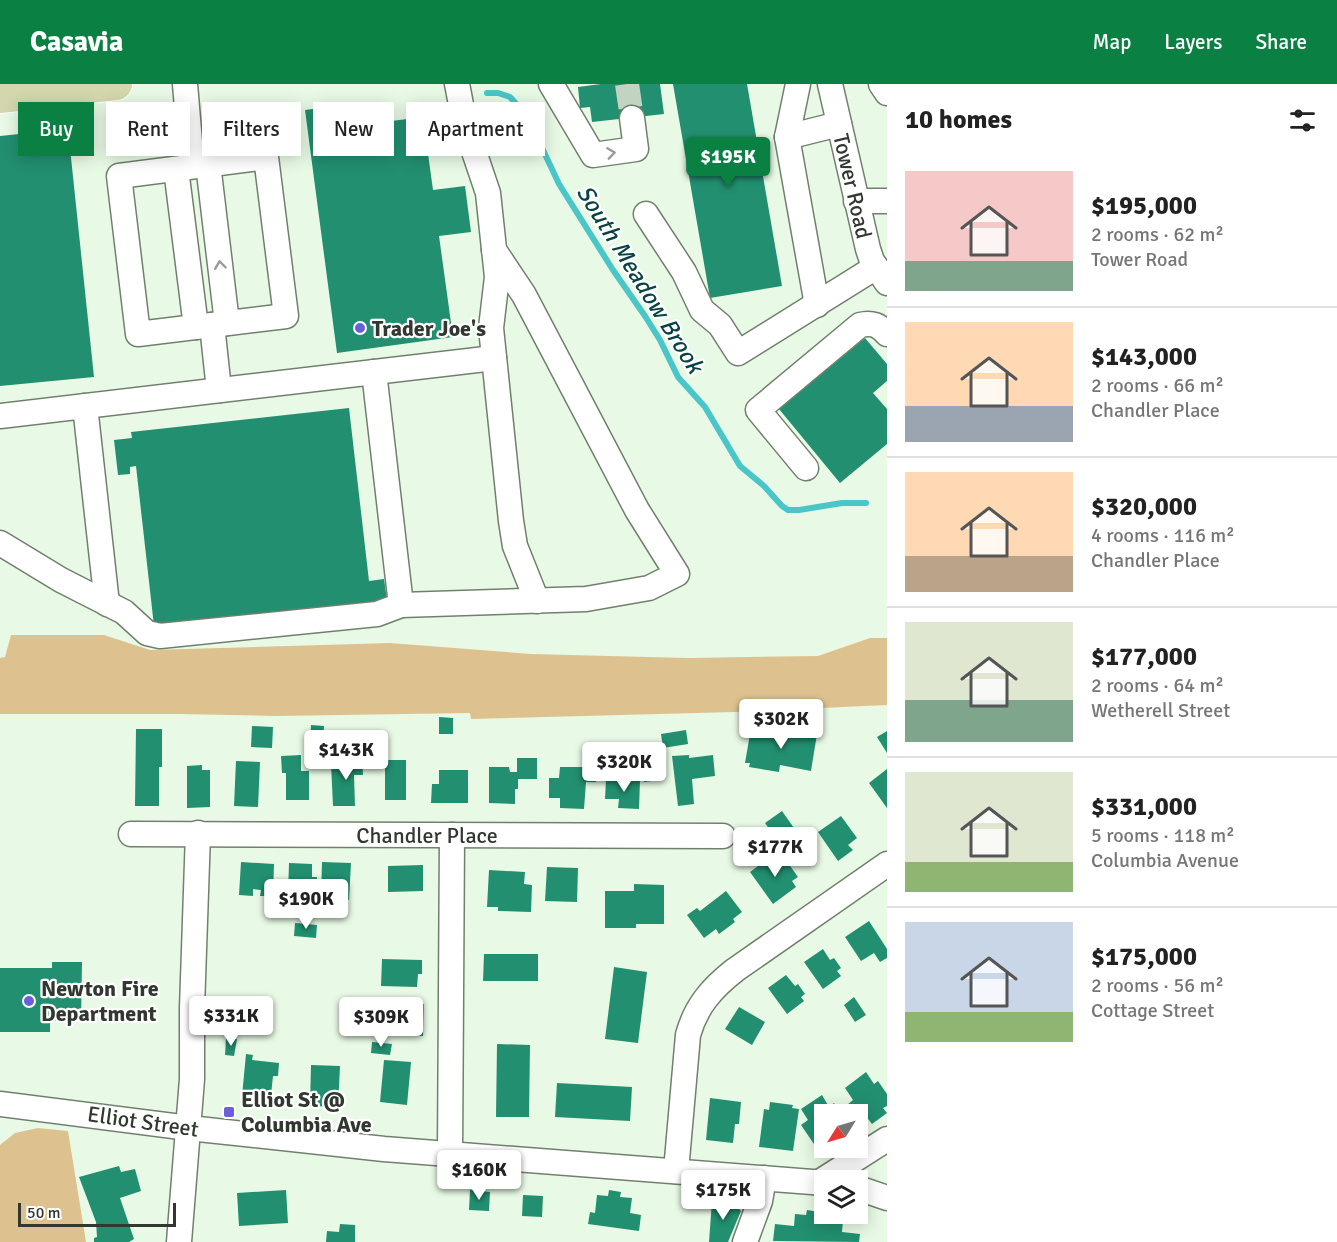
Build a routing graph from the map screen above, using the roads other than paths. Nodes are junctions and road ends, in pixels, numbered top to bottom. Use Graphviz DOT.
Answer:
graph roads {
  1 [pos="116,84"];
  2 [pos="185,84"];
  3 [pos="457,84"];
  4 [pos="552,84"];
  5 [pos="798,84"];
  6 [pos="830,84"];
  7 [pos="881,84"];
  8 [pos="17,92"];
  9 [pos="887,93"];
  10 [pos="632,118"];
  11 [pos="839,124"];
  12 [pos="787,137"];
  13 [pos="192,166"];
  14 [pos="856,201"];
  15 [pos="887,201"];
  16 [pos="646,214"];
  17 [pos="494,250"];
  18 [pos="879,261"];
  19 [pos="817,305"];
  20 [pos="211,325"];
  21 [pos="887,334"];
  22 [pos="494,358"];
  23 [pos="374,372"];
  24 [pos="219,390"];
  25 [pos="85,406"];
  26 [pos="0,416"];
  27 [pos="806,468"];
  28 [pos="0,543"];
  29 [pos="537,601"];
  30 [pos="107,604"];
  31 [pos="401,605"];
  32 [pos="198,833"];
  33 [pos="131,834"];
  34 [pos="452,835"];
  35 [pos="723,836"];
  36 [pos="887,864"];
  37 [pos="0,1104"];
  38 [pos="189,1128"];
  39 [pos="887,1139"];
  40 [pos="450,1154"];
  41 [pos="841,1170"];
  42 [pos="676,1171"];
  43 [pos="764,1178"];
  44 [pos="814,1182"];
  45 [pos="868,1191"];
  46 [pos="887,1198"];
  47 [pos="179,1242"];
  48 [pos="745,1242"];
  1 -- 8 [label="main road"];
  2 -- 13 [label="street"];
  3 -- 17 [label="street"];
  4 -- 10 [label="street, one-way"];
  5 -- 12 [label="street"];
  6 -- 11 [label="street, Tower Road"];
  7 -- 9 [label="street"];
  11 -- 12 [label="street"];
  11 -- 14 [label="street, Tower Road"];
  12 -- 19 [label="street"];
  13 -- 20 [label="street"];
  20 -- 13 [label="street, one-way"];
  13 -- 20 [label="street"];
  13 -- 20 [label="street"];
  14 -- 15 [label="street"];
  14 -- 18 [label="street, Tower Road"];
  16 -- 19 [label="street"];
  17 -- 22 [label="street"];
  17 -- 29 [label="street"];
  18 -- 19 [label="street"];
  20 -- 24 [label="street"];
  21 -- 27 [label="street"];
  22 -- 23 [label="street"];
  22 -- 29 [label="street"];
  23 -- 24 [label="street"];
  23 -- 31 [label="street"];
  24 -- 25 [label="street"];
  25 -- 26 [label="street"];
  25 -- 30 [label="street"];
  28 -- 30 [label="street"];
  29 -- 31 [label="street"];
  30 -- 31 [label="street"];
  32 -- 33 [label="street, Chandler Place"];
  32 -- 34 [label="street, Chandler Place"];
  32 -- 38 [label="street"];
  34 -- 35 [label="street, Chandler Place"];
  34 -- 40 [label="street"];
  36 -- 42 [label="street"];
  37 -- 38 [label="street, Elliot Street"];
  38 -- 40 [label="street, Elliot Street"];
  38 -- 47 [label="street"];
  39 -- 41 [label="street"];
  40 -- 42 [label="street, Elliot Street"];
  42 -- 43 [label="street, Elliot Street"];
  43 -- 44 [label="street, Elliot Street"];
  43 -- 48 [label="street"];
  45 -- 46 [label="street"];
}
